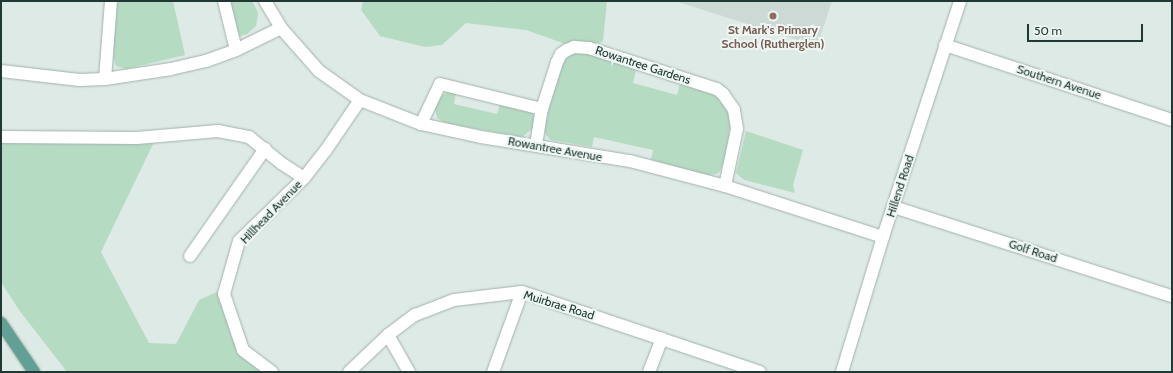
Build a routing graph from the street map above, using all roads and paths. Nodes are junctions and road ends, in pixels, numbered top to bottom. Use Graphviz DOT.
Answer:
graph roads {
  1 [pos="111,1"];
  2 [pos="224,1"];
  3 [pos="265,1"];
  4 [pos="960,1"];
  5 [pos="281,28"];
  6 [pos="945,45"];
  7 [pos="236,50"];
  8 [pos="1,71"];
  9 [pos="105,79"];
  10 [pos="360,100"];
  11 [pos="542,109"];
  12 [pos="1172,120"];
  13 [pos="421,124"];
  14 [pos="1,137"];
  15 [pos="536,145"];
  16 [pos="265,149"];
  17 [pos="304,178"];
  18 [pos="725,186"];
  19 [pos="894,207"];
  20 [pos="883,237"];
  21 [pos="190,256"];
  22 [pos="522,292"];
  23 [pos="1172,296"];
  24 [pos="1,323"];
  25 [pos="388,335"];
  26 [pos="662,338"];
  27 [pos="34,372"];
  28 [pos="272,372"];
  29 [pos="349,372"];
  30 [pos="409,372"];
  31 [pos="493,372"];
  32 [pos="649,372"];
  33 [pos="760,372"];
  34 [pos="842,372"];
  1 -- 9 [label="street"];
  2 -- 7 [label="street"];
  3 -- 5 [label="street, Rowantree Avenue"];
  4 -- 6 [label="street, Hillend Road"];
  5 -- 7 [label="street"];
  5 -- 10 [label="street, Rowantree Avenue"];
  6 -- 12 [label="street, Southern Avenue"];
  6 -- 19 [label="street, Hillend Road"];
  7 -- 9 [label="street"];
  8 -- 9 [label="street"];
  10 -- 13 [label="street, Rowantree Avenue"];
  10 -- 17 [label="street, Hillhead Avenue"];
  11 -- 13 [label="street"];
  11 -- 15 [label="street, Rowantree Gardens"];
  11 -- 18 [label="street, Rowantree Gardens"];
  13 -- 15 [label="street, Rowantree Avenue"];
  14 -- 16 [label="street"];
  15 -- 18 [label="street, Rowantree Avenue"];
  16 -- 17 [label="street"];
  16 -- 21 [label="street"];
  17 -- 28 [label="street, Hillhead Avenue"];
  18 -- 20 [label="street, Rowantree Avenue"];
  19 -- 20 [label="street, Hillend Road"];
  19 -- 23 [label="street, Golf Road"];
  20 -- 34 [label="street, Hillend Road"];
  22 -- 25 [label="street, Muirbrae Road"];
  22 -- 26 [label="street, Muirbrae Road"];
  22 -- 31 [label="street"];
  24 -- 27 [label="main road"];
  25 -- 29 [label="street, Muirbrae Road"];
  25 -- 30 [label="street"];
  26 -- 32 [label="street"];
  26 -- 33 [label="street, Muirbrae Road"];
}
